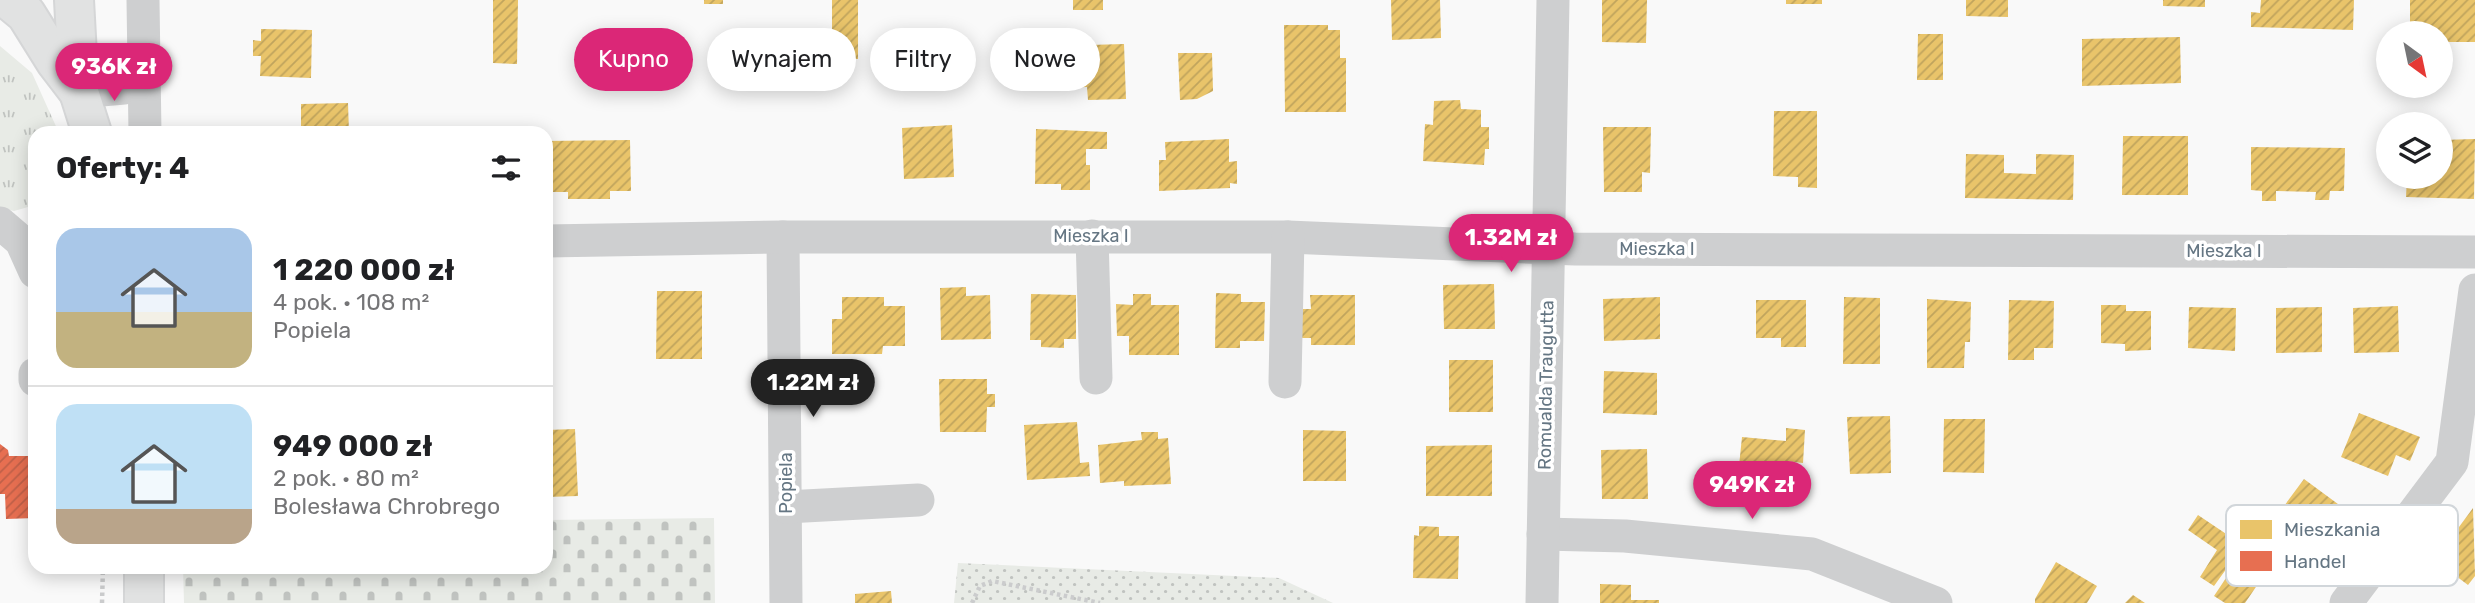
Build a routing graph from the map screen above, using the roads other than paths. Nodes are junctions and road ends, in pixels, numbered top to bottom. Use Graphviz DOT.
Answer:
graph roads {
  1 [pos="9,0"];
  2 [pos="74,0"];
  3 [pos="143,0"];
  4 [pos="1553,0"];
  5 [pos="145,82"];
  6 [pos="79,92"];
  7 [pos="90,126"];
  8 [pos="145,126"];
  9 [pos="0,223"];
  10 [pos="1092,236"];
  11 [pos="783,237"];
  12 [pos="1288,237"];
  13 [pos="553,241"];
  14 [pos="1548,248"];
  15 [pos="2475,252"];
  16 [pos="28,256"];
  17 [pos="2475,290"];
  18 [pos="1096,379"];
  19 [pos="1285,382"];
  20 [pos="918,499"];
  21 [pos="2420,505"];
  22 [pos="786,507"];
  23 [pos="1543,534"];
  24 [pos="144,574"];
  25 [pos="2359,586"];
  26 [pos="144,603"];
  27 [pos="786,603"];
  28 [pos="1542,603"];
  29 [pos="1936,603"];
  30 [pos="2346,603"];
  1 -- 6 [label="main road"];
  2 -- 6 [label="main road"];
  3 -- 5 [label="street"];
  4 -- 14 [label="street, Romualda Traugutta"];
  5 -- 6 [label="street"];
  5 -- 8 [label="street"];
  6 -- 7 [label="main road"];
  9 -- 16 [label="street"];
  10 -- 11 [label="street, Mieszka I"];
  10 -- 12 [label="street, Mieszka I"];
  10 -- 18 [label="street"];
  11 -- 13 [label="street, Mieszka I"];
  11 -- 22 [label="street, Popiela"];
  12 -- 14 [label="street, Mieszka I"];
  12 -- 19 [label="street"];
  14 -- 15 [label="street, Mieszka I"];
  14 -- 23 [label="street, Romualda Traugutta"];
  17 -- 21 [label="street"];
  20 -- 22 [label="street"];
  22 -- 27 [label="street, Popiela"];
  23 -- 28 [label="street, Romualda Traugutta"];
  23 -- 29 [label="street"];
  24 -- 26 [label="main road"];
  25 -- 30 [label="street"];
}
